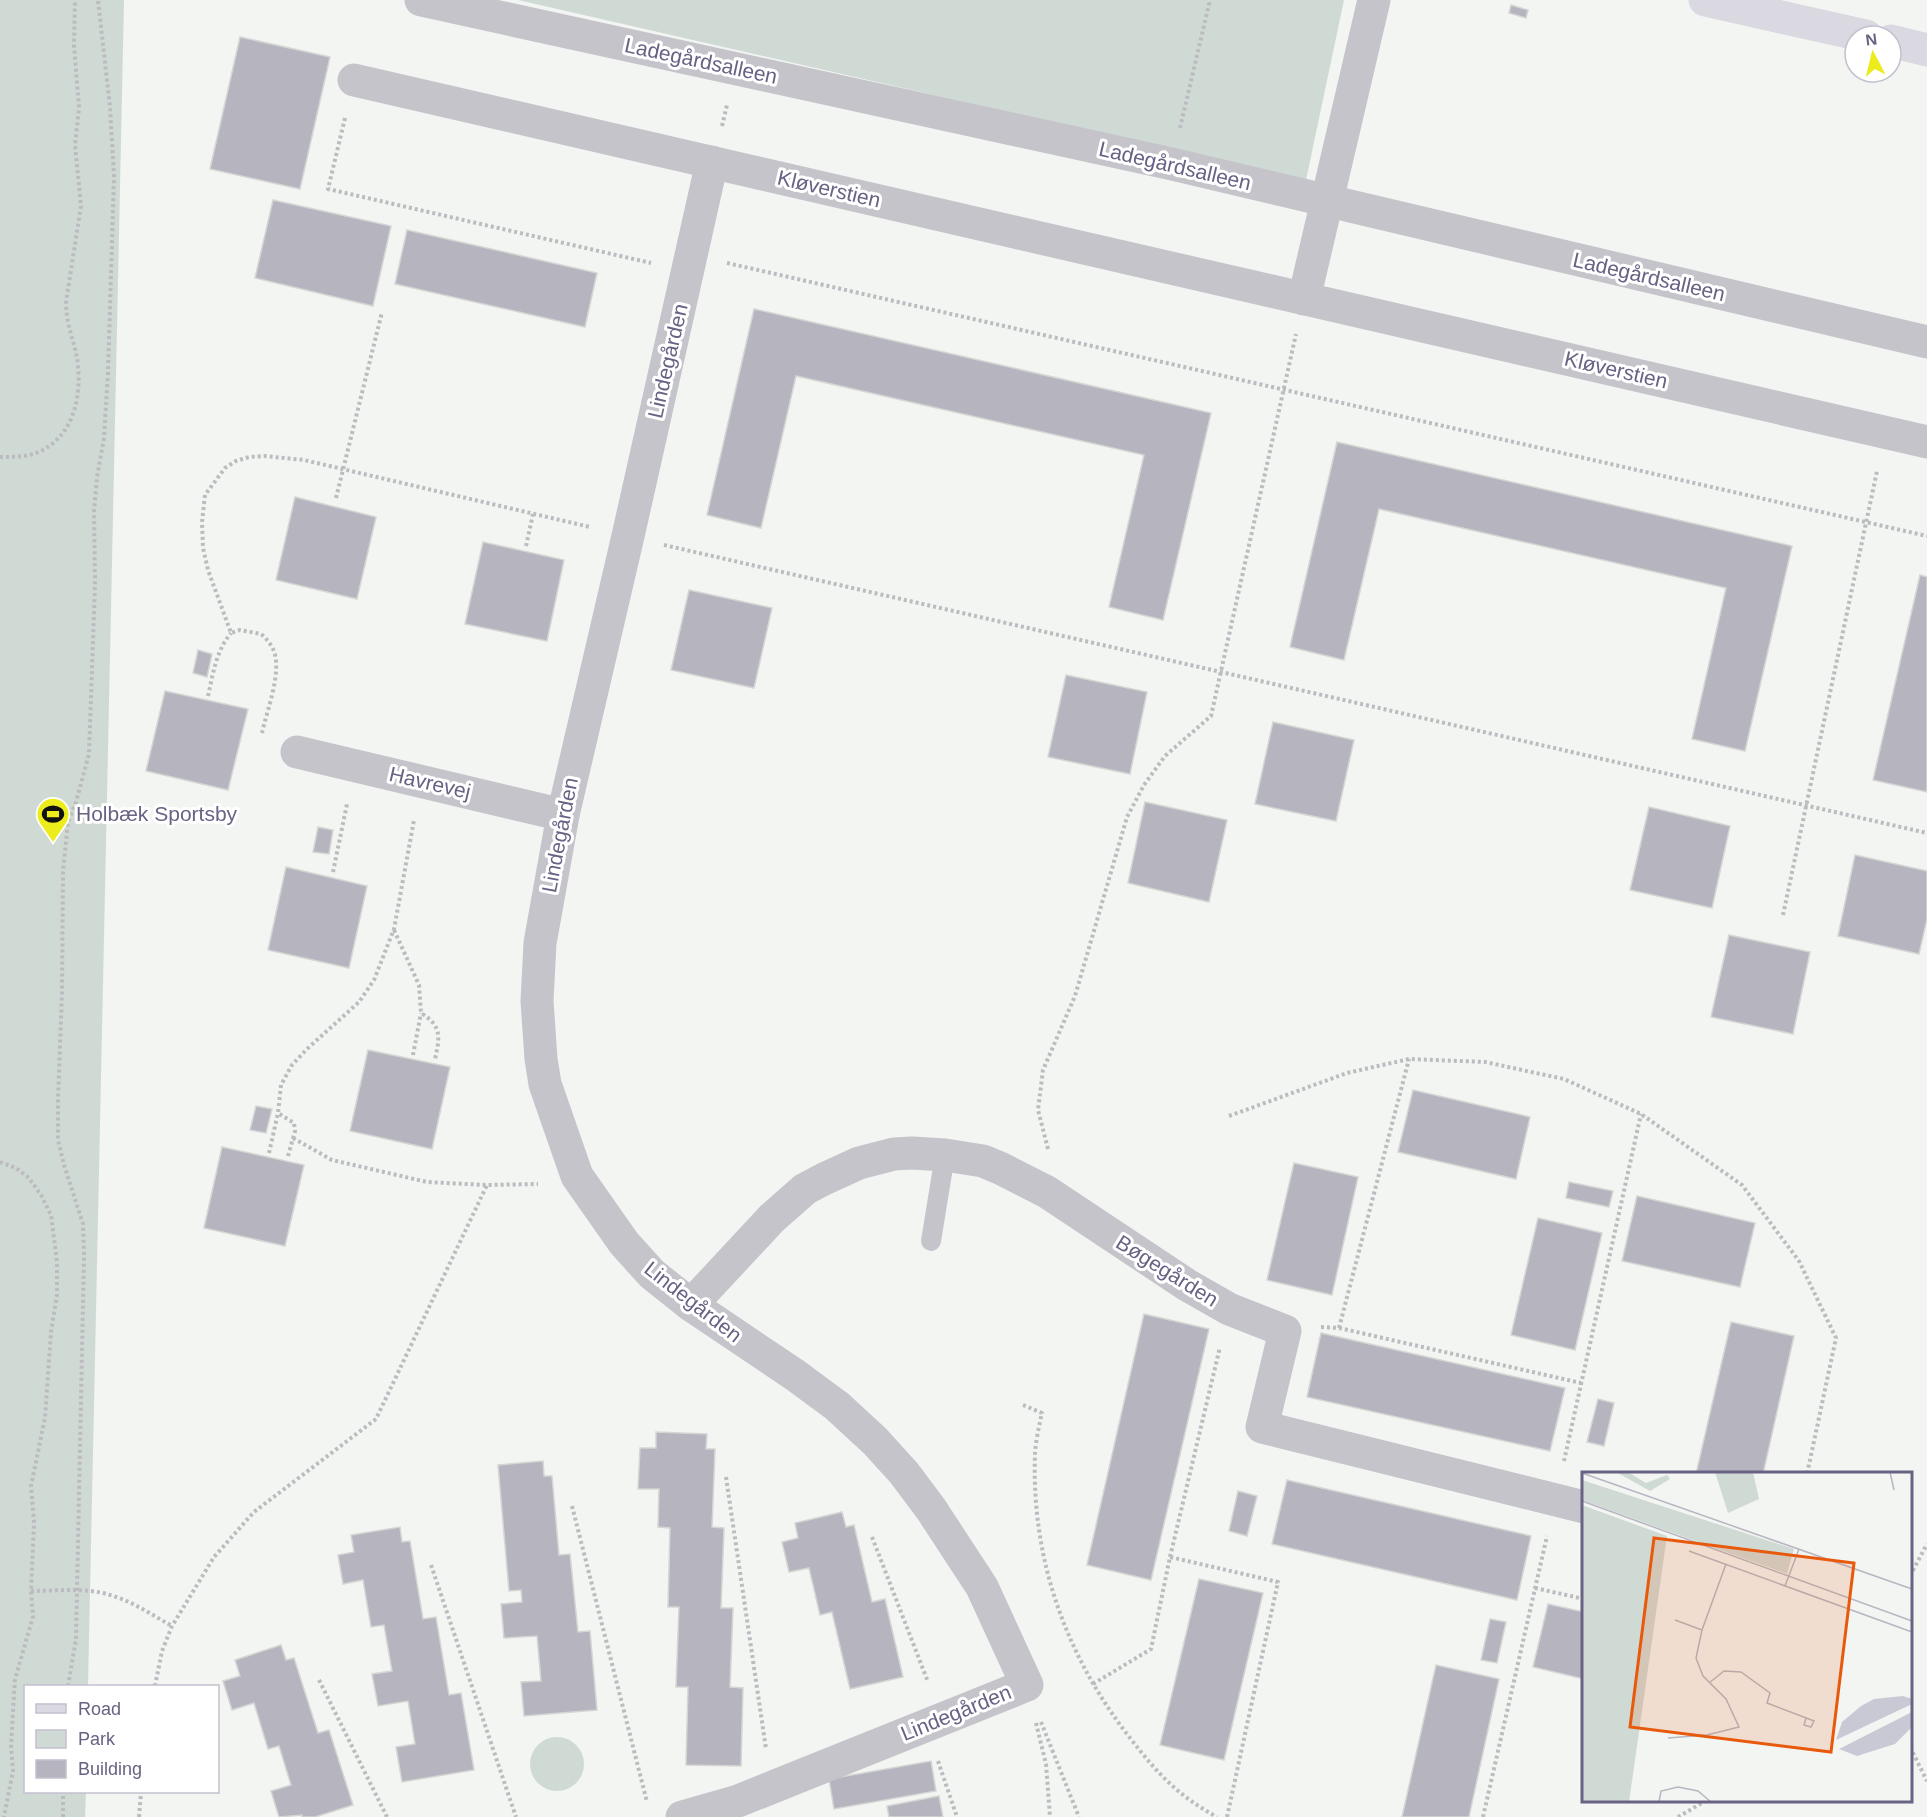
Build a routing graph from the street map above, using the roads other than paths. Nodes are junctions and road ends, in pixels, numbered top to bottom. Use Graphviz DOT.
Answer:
graph roads {
  1 [pos="422,0"];
  2 [pos="1374,0"];
  3 [pos="1705,0"];
  4 [pos="1843,31"];
  5 [pos="1903,45"];
  6 [pos="1927,50"];
  7 [pos="354,80"];
  8 [pos="712,162"];
  9 [pos="1326,201"];
  10 [pos="1304,299"];
  11 [pos="1927,342"];
  12 [pos="1927,442"];
  13 [pos="297,752"];
  14 [pos="563,815"];
  15 [pos="945,1155"];
  16 [pos="931,1241"];
  17 [pos="691,1305"];
  18 [pos="1569,1504"];
  19 [pos="682,1817"];
  1 -- 9 [label="street, Ladegårdsalleen"];
  2 -- 9 [label="street"];
  3 -- 4 [label="street"];
  5 -- 6 [label="street"];
  7 -- 8 [label="street, Kløverstien"];
  8 -- 10 [label="street, Kløverstien"];
  8 -- 14 [label="street, Lindegården"];
  9 -- 10 [label="street"];
  9 -- 11 [label="street, Ladegårdsalleen"];
  10 -- 12 [label="street, Kløverstien"];
  13 -- 14 [label="street, Havrevej"];
  14 -- 17 [label="street, Lindegården"];
  15 -- 16 [label="lane"];
  15 -- 17 [label="street, Bøgegården"];
  15 -- 18 [label="street, Bøgegården"];
  17 -- 19 [label="street, Lindegården"];
}
